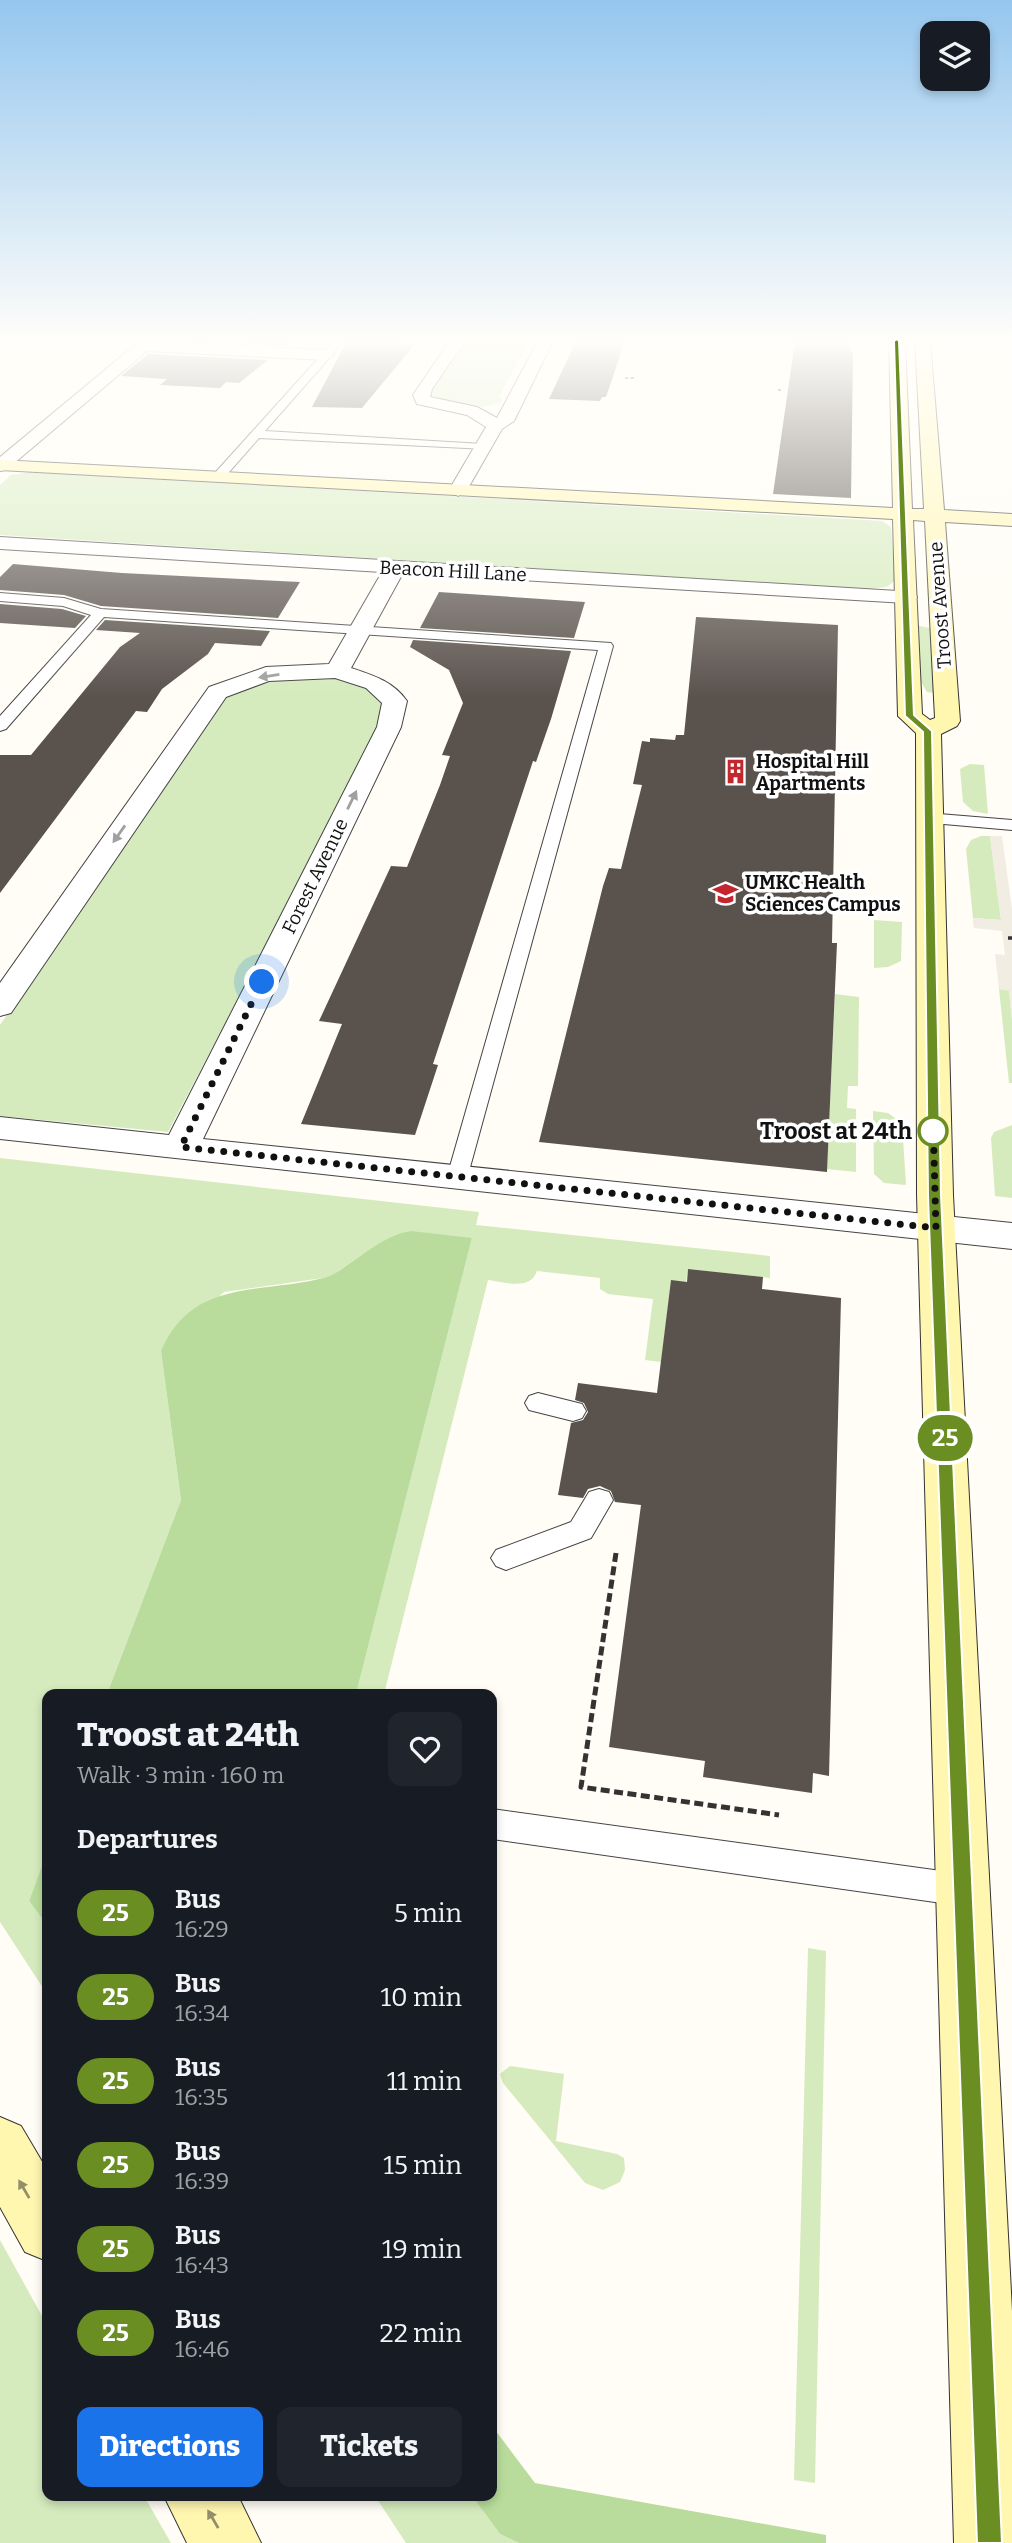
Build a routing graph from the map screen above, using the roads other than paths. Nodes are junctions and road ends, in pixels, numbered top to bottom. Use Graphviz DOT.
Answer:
graph roads {
  1 [pos="233,460"];
  2 [pos="476,460"];
  3 [pos="901,460"];
  4 [pos="930,460"];
  5 [pos="0,465"];
  6 [pos="218,477"];
  7 [pos="458,490"];
  8 [pos="903,514"];
  9 [pos="933,516"];
  10 [pos="1012,520"];
  11 [pos="0,543"];
  12 [pos="395,568"];
  13 [pos="0,597"];
  14 [pos="906,597"];
  15 [pos="100,613"];
  16 [pos="360,630"];
  17 [pos="337,671"];
  18 [pos="0,726"];
  19 [pos="928,731"];
  20 [pos="927,818"];
  21 [pos="1012,825"];
  22 [pos="0,1006"];
  23 [pos="0,1128"];
  24 [pos="181,1147"];
  25 [pos="458,1177"];
  26 [pos="936,1228"];
  27 [pos="1012,1236"];
  28 [pos="538,1403"];
  29 [pos="573,1411"];
  30 [pos="599,1500"];
  31 [pos="506,1558"];
  32 [pos="497,1825"];
  33 [pos="963,1891"];
  34 [pos="0,2147"];
  35 [pos="42,2221"];
  36 [pos="202,2501"];
  37 [pos="226,2543"];
  38 [pos="989,2543"];
  1 -- 6 [label="lane"];
  2 -- 7 [label="street"];
  3 -- 8 [label="main road, Troost Avenue"];
  4 -- 9 [label="main road, Troost Avenue"];
  5 -- 6 [label="main road"];
  6 -- 7 [label="main road"];
  7 -- 8 [label="main road"];
  8 -- 9 [label="main road"];
  8 -- 14 [label="main road, Troost Avenue"];
  9 -- 10 [label="main road"];
  9 -- 19 [label="main road, Troost Avenue"];
  11 -- 12 [label="street, Beacon Hill Lane"];
  12 -- 14 [label="street, Beacon Hill Lane"];
  12 -- 16 [label="street"];
  13 -- 15 [label="lane"];
  14 -- 19 [label="main road, Troost Avenue"];
  15 -- 16 [label="lane"];
  15 -- 18 [label="lane"];
  16 -- 17 [label="street"];
  16 -- 25 [label="lane"];
  17 -- 22 [label="street, Forest Avenue, one-way"];
  24 -- 17 [label="street, Forest Avenue, one-way"];
  19 -- 20 [label="main road"];
  20 -- 21 [label="lane"];
  20 -- 26 [label="main road"];
  23 -- 24 [label="street"];
  24 -- 25 [label="street"];
  25 -- 26 [label="street"];
  26 -- 27 [label="street"];
  26 -- 33 [label="main road"];
  28 -- 29 [label="lane"];
  30 -- 31 [label="lane"];
  32 -- 33 [label="lane"];
  33 -- 38 [label="main road"];
  35 -- 34 [label="main road, one-way"];
  37 -- 36 [label="main road, one-way"];
}
